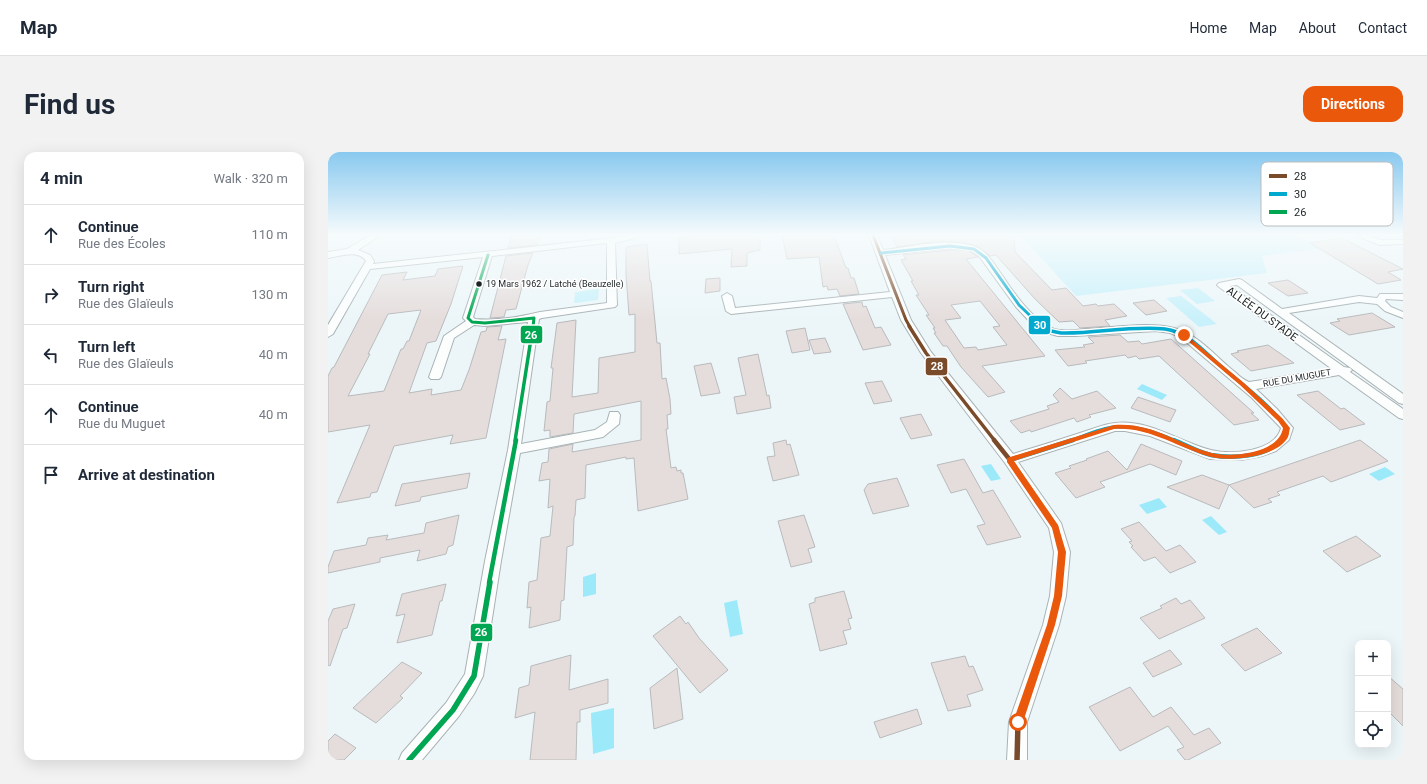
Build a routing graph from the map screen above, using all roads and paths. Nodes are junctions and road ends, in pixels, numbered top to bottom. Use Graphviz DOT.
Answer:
graph roads {
  1 [pos="369,263"];
  2 [pos="404,263"];
  3 [pos="485,263"];
  4 [pos="611,263"];
  5 [pos="885,263"];
  6 [pos="989,263"];
  7 [pos="367,267"];
  8 [pos="896,294"];
  9 [pos="727,296"];
  10 [pos="1403,297"];
  11 [pos="1380,301"];
  12 [pos="779,306"];
  13 [pos="1280,312"];
  14 [pos="1403,315"];
  15 [pos="742,316"];
  16 [pos="534,318"];
  17 [pos="472,322"];
  18 [pos="328,334"];
  19 [pos="1359,369"];
  20 [pos="1341,371"];
  21 [pos="435,377"];
  22 [pos="1242,384"];
  23 [pos="1403,400"];
  24 [pos="614,415"];
  25 [pos="1403,415"];
  26 [pos="514,450"];
  27 [pos="1010,460"];
  28 [pos="409,760"];
  29 [pos="1017,760"];
  1 -- 7 [label="street"];
  2 -- 7 [label="street"];
  3 -- 17 [label="street"];
  4 -- 16 [label="street"];
  5 -- 8 [label="street"];
  6 -- 22 [label="street"];
  7 -- 18 [label="street"];
  8 -- 12 [label="street"];
  8 -- 27 [label="street"];
  9 -- 12 [label="street"];
  10 -- 11 [label="street"];
  11 -- 13 [label="street"];
  11 -- 14 [label="street"];
  12 -- 15 [label="street"];
  13 -- 19 [label="street, ALLÉE DU STADE"];
  13 -- 20 [label="street, ALLÉE DU STADE"];
  16 -- 17 [label="street"];
  16 -- 26 [label="street"];
  17 -- 21 [label="street"];
  19 -- 20 [label="street, RUE DU MUGUET"];
  19 -- 23 [label="street, ALLÉE DU STADE"];
  20 -- 22 [label="street, RUE DU MUGUET"];
  20 -- 25 [label="street, ALLÉE DU STADE"];
  22 -- 27 [label="street"];
  24 -- 26 [label="street"];
  26 -- 28 [label="street"];
  27 -- 29 [label="street"];
}
